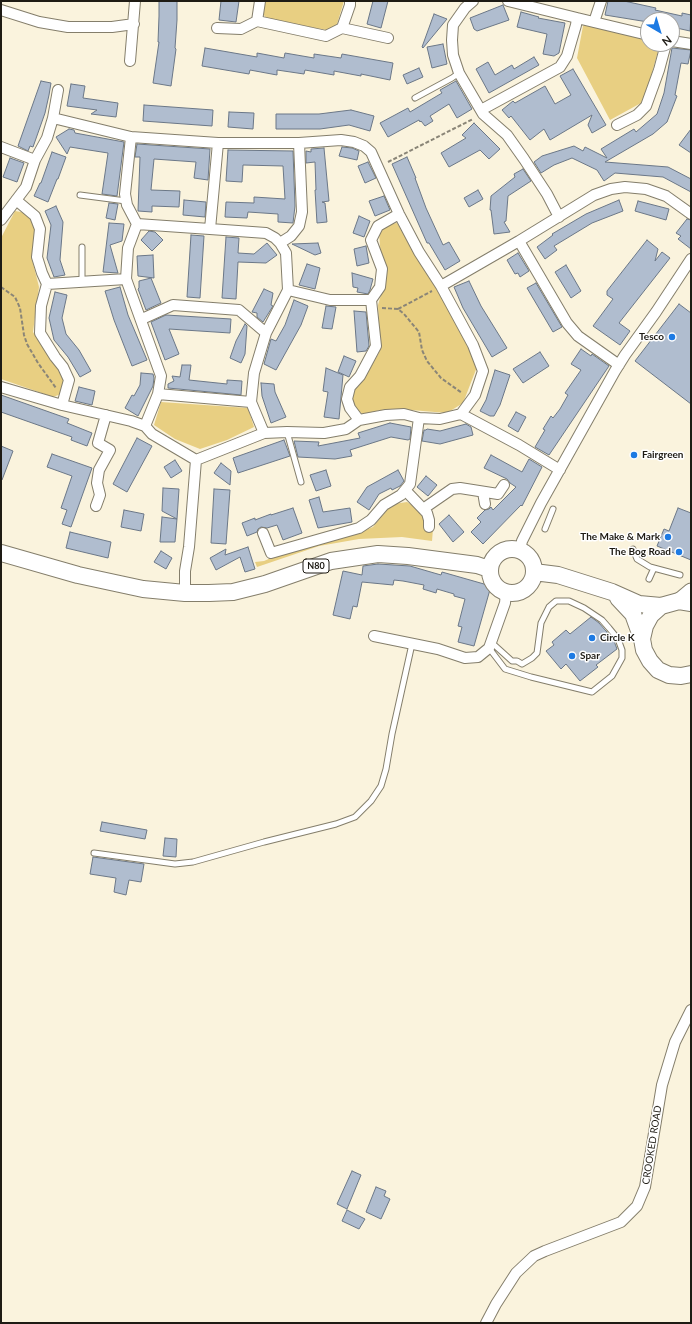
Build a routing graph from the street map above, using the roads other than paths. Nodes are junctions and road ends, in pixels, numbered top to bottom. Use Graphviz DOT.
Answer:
graph roads {
  1 [pos="135,1"];
  2 [pos="260,1"];
  3 [pos="350,1"];
  4 [pos="473,1"];
  5 [pos="508,1"];
  6 [pos="601,1"];
  7 [pos="1,10"];
  8 [pos="577,18"];
  9 [pos="257,21"];
  10 [pos="594,22"];
  11 [pos="134,24"];
  12 [pos="217,28"];
  13 [pos="342,28"];
  14 [pos="640,33"];
  15 [pos="388,38"];
  16 [pos="680,42"];
  17 [pos="691,44"];
  18 [pos="664,52"];
  19 [pos="130,61"];
  20 [pos="459,73"];
  21 [pos="58,90"];
  22 [pos="415,98"];
  23 [pos="482,112"];
  24 [pos="53,118"];
  25 [pos="617,125"];
  26 [pos="131,137"];
  27 [pos="218,143"];
  28 [pos="299,144"];
  29 [pos="1,147"];
  30 [pos="35,160"];
  31 [pos="80,195"];
  32 [pos="16,200"];
  33 [pos="126,201"];
  34 [pos="399,214"];
  35 [pos="691,214"];
  36 [pos="559,217"];
  37 [pos="1,220"];
  38 [pos="137,224"];
  39 [pos="210,229"];
  40 [pos="519,241"];
  41 [pos="280,243"];
  42 [pos="82,247"];
  43 [pos="691,259"];
  44 [pos="126,279"];
  45 [pos="82,282"];
  46 [pos="47,284"];
  47 [pos="441,286"];
  48 [pos="288,290"];
  49 [pos="371,304"];
  50 [pos="142,319"];
  51 [pos="266,333"];
  52 [pos="619,365"];
  53 [pos="1,386"];
  54 [pos="158,394"];
  55 [pos="63,402"];
  56 [pos="252,402"];
  57 [pos="461,414"];
  58 [pos="106,415"];
  59 [pos="419,418"];
  60 [pos="359,420"];
  61 [pos="145,426"];
  62 [pos="287,432"];
  63 [pos="264,433"];
  64 [pos="196,460"];
  65 [pos="560,470"];
  66 [pos="301,482"];
  67 [pos="504,485"];
  68 [pos="405,490"];
  69 [pos="482,492"];
  70 [pos="485,504"];
  71 [pos="96,506"];
  72 [pos="424,509"];
  73 [pos="552,509"];
  74 [pos="429,527"];
  75 [pos="545,529"];
  76 [pos="264,533"];
  77 [pos="633,549"];
  78 [pos="520,550"];
  79 [pos="1,553"];
  80 [pos="654,568"];
  81 [pos="489,569"];
  82 [pos="534,572"];
  83 [pos="680,575"];
  84 [pos="649,579"];
  85 [pos="691,591"];
  86 [pos="612,592"];
  87 [pos="185,593"];
  88 [pos="506,593"];
  89 [pos="685,602"];
  90 [pos="661,606"];
  91 [pos="374,636"];
  92 [pos="642,638"];
  93 [pos="412,644"];
  94 [pos="490,645"];
  95 [pos="691,674"];
  96 [pos="94,853"];
  97 [pos="691,1010"];
  98 [pos="486,1323"];
  1 -- 11 [label="street"];
  2 -- 9 [label="street"];
  3 -- 13 [label="street"];
  4 -- 20 [label="street"];
  5 -- 8 [label="street"];
  6 -- 10 [label="street"];
  7 -- 11 [label="street"];
  8 -- 10 [label="street"];
  8 -- 23 [label="street"];
  9 -- 12 [label="street"];
  9 -- 13 [label="street"];
  10 -- 14 [label="street"];
  11 -- 19 [label="street"];
  13 -- 15 [label="street"];
  16 -- 17 [label="street"];
  18 -- 25 [label="street"];
  20 -- 22 [label="lane"];
  20 -- 23 [label="street"];
  21 -- 24 [label="street"];
  23 -- 36 [label="street"];
  24 -- 26 [label="street"];
  24 -- 30 [label="street"];
  26 -- 27 [label="street"];
  26 -- 33 [label="street"];
  27 -- 28 [label="street"];
  27 -- 39 [label="street"];
  28 -- 34 [label="street"];
  28 -- 41 [label="street"];
  29 -- 30 [label="street"];
  30 -- 32 [label="street"];
  31 -- 33 [label="lane"];
  32 -- 37 [label="street"];
  32 -- 46 [label="street"];
  33 -- 38 [label="street"];
  34 -- 47 [label="street"];
  34 -- 49 [label="street"];
  35 -- 36 [label="street"];
  36 -- 40 [label="street"];
  38 -- 39 [label="street"];
  38 -- 44 [label="street"];
  39 -- 41 [label="street"];
  40 -- 47 [label="street"];
  40 -- 52 [label="street"];
  41 -- 48 [label="street"];
  42 -- 45 [label="lane"];
  43 -- 52 [label="street"];
  44 -- 45 [label="street"];
  44 -- 50 [label="street"];
  45 -- 46 [label="street"];
  46 -- 55 [label="street"];
  47 -- 57 [label="street"];
  48 -- 49 [label="street"];
  48 -- 51 [label="street"];
  49 -- 60 [label="street"];
  50 -- 51 [label="street"];
  50 -- 54 [label="street"];
  51 -- 56 [label="street"];
  52 -- 65 [label="street"];
  53 -- 55 [label="street"];
  54 -- 56 [label="street"];
  54 -- 61 [label="street"];
  55 -- 58 [label="street"];
  56 -- 63 [label="street"];
  57 -- 59 [label="street"];
  57 -- 65 [label="street"];
  58 -- 61 [label="street"];
  58 -- 71 [label="street"];
  59 -- 60 [label="street"];
  59 -- 68 [label="street"];
  60 -- 62 [label="street"];
  61 -- 64 [label="street"];
  62 -- 63 [label="street"];
  62 -- 66 [label="lane"];
  63 -- 64 [label="street"];
  64 -- 87 [label="street"];
  65 -- 78 [label="street"];
  67 -- 69 [label="street"];
  68 -- 72 [label="street"];
  68 -- 76 [label="street"];
  69 -- 70 [label="street"];
  69 -- 72 [label="street"];
  72 -- 74 [label="street"];
  73 -- 75 [label="lane"];
  77 -- 80 [label="lane"];
  78 -- 81 [label="main road"];
  78 -- 82 [label="main road"];
  79 -- 87 [label="main road, N80"];
  80 -- 83 [label="lane"];
  80 -- 84 [label="lane"];
  81 -- 87 [label="main road, N80"];
  81 -- 88 [label="main road"];
  82 -- 86 [label="main road"];
  82 -- 88 [label="main road"];
  85 -- 89 [label="street"];
  86 -- 90 [label="main road"];
  86 -- 92 [label="main road"];
  88 -- 94 [label="street"];
  89 -- 90 [label="main road"];
  90 -- 92 [label="main road"];
  91 -- 93 [label="street"];
  92 -- 95 [label="main road"];
  93 -- 94 [label="street"];
  93 -- 96 [label="lane"];
  94 -- 94 [label="lane"];
  97 -- 98 [label="street, CROOKED ROAD"];
}
